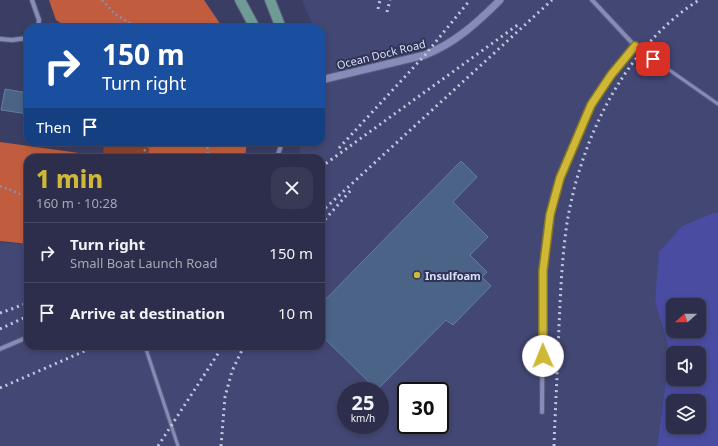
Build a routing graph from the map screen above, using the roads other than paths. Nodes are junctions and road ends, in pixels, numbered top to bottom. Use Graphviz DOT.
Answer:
graph roads {
  1 [pos="32,0"];
  2 [pos="270,0"];
  3 [pos="500,0"];
  4 [pos="592,0"];
  5 [pos="241,1"];
  6 [pos="38,24"];
  7 [pos="253,24"];
  8 [pos="280,24"];
  9 [pos="24,38"];
  10 [pos="0,39"];
  11 [pos="635,46"];
  12 [pos="325,79"];
  13 [pos="718,104"];
  14 [pos="24,339"];
  15 [pos="0,349"];
  16 [pos="146,350"];
  17 [pos="542,412"];
  18 [pos="178,446"];
  1 -- 6 [label="street"];
  2 -- 8 [label="main road"];
  3 -- 12 [label="street, Ocean Dock Road"];
  4 -- 11 [label="street"];
  5 -- 7 [label="main road"];
  9 -- 10 [label="street"];
  11 -- 13 [label="lane"];
  11 -- 17 [label="street"];
  14 -- 15 [label="street"];
  16 -- 18 [label="lane"];
}
